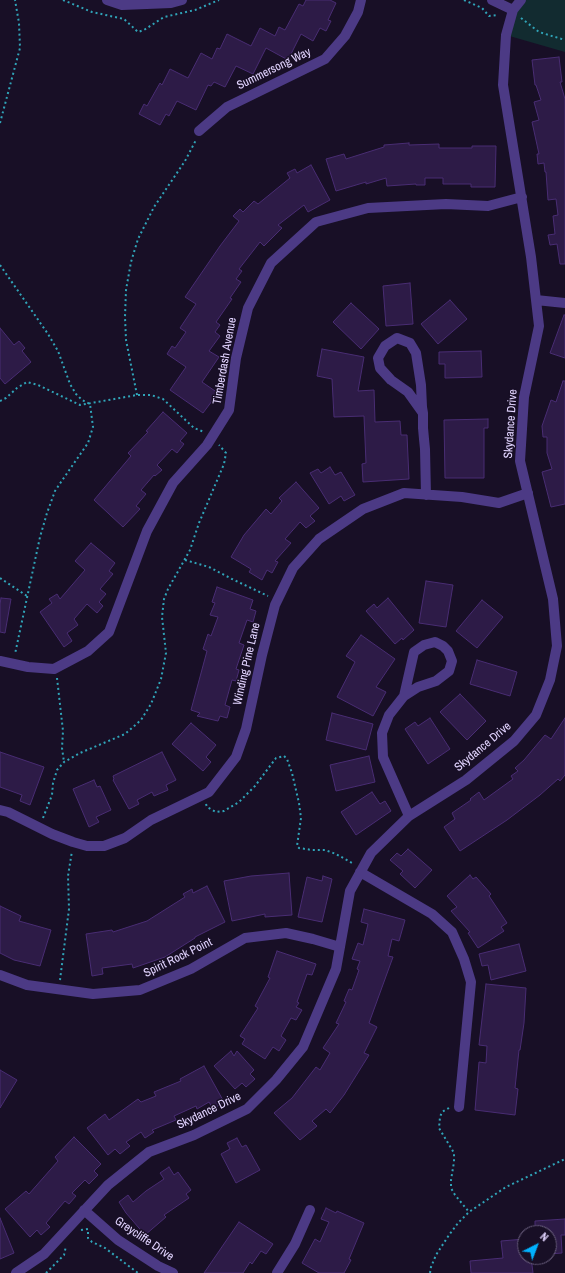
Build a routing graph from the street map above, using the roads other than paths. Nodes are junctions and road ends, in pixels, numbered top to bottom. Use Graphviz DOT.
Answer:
graph roads {
  1 [pos="107,0"];
  2 [pos="182,0"];
  3 [pos="361,0"];
  4 [pos="492,0"];
  5 [pos="521,0"];
  6 [pos="512,13"];
  7 [pos="199,131"];
  8 [pos="522,197"];
  9 [pos="536,300"];
  10 [pos="565,303"];
  11 [pos="423,413"];
  12 [pos="528,493"];
  13 [pos="426,495"];
  14 [pos="0,661"];
  15 [pos="404,696"];
  16 [pos="0,810"];
  17 [pos="409,816"];
  18 [pos="360,872"];
  19 [pos="340,947"];
  20 [pos="0,975"];
  21 [pos="459,1107"];
  22 [pos="84,1210"];
  23 [pos="310,1210"];
  24 [pos="16,1273"];
  25 [pos="172,1273"];
  26 [pos="277,1273"];
  1 -- 2 [label="street"];
  3 -- 7 [label="street, Summersong Way"];
  4 -- 6 [label="street"];
  5 -- 6 [label="street, Skydance Drive"];
  6 -- 8 [label="street, Skydance Drive"];
  8 -- 9 [label="street, Skydance Drive"];
  8 -- 14 [label="street, Timberdash Avenue"];
  9 -- 10 [label="street"];
  9 -- 12 [label="street, Skydance Drive"];
  11 -- 11 [label="street"];
  11 -- 13 [label="street"];
  12 -- 13 [label="street, Winding Pine Lane"];
  12 -- 17 [label="street, Skydance Drive"];
  13 -- 16 [label="street, Winding Pine Lane"];
  15 -- 15 [label="street"];
  15 -- 17 [label="street"];
  17 -- 18 [label="street, Skydance Drive"];
  18 -- 19 [label="street, Skydance Drive"];
  18 -- 21 [label="street"];
  19 -- 20 [label="street, Spirit Rock Point"];
  19 -- 22 [label="street, Skydance Drive"];
  22 -- 24 [label="street, Skydance Drive"];
  22 -- 25 [label="street, Greycliffe Drive"];
  23 -- 26 [label="street"];
}
